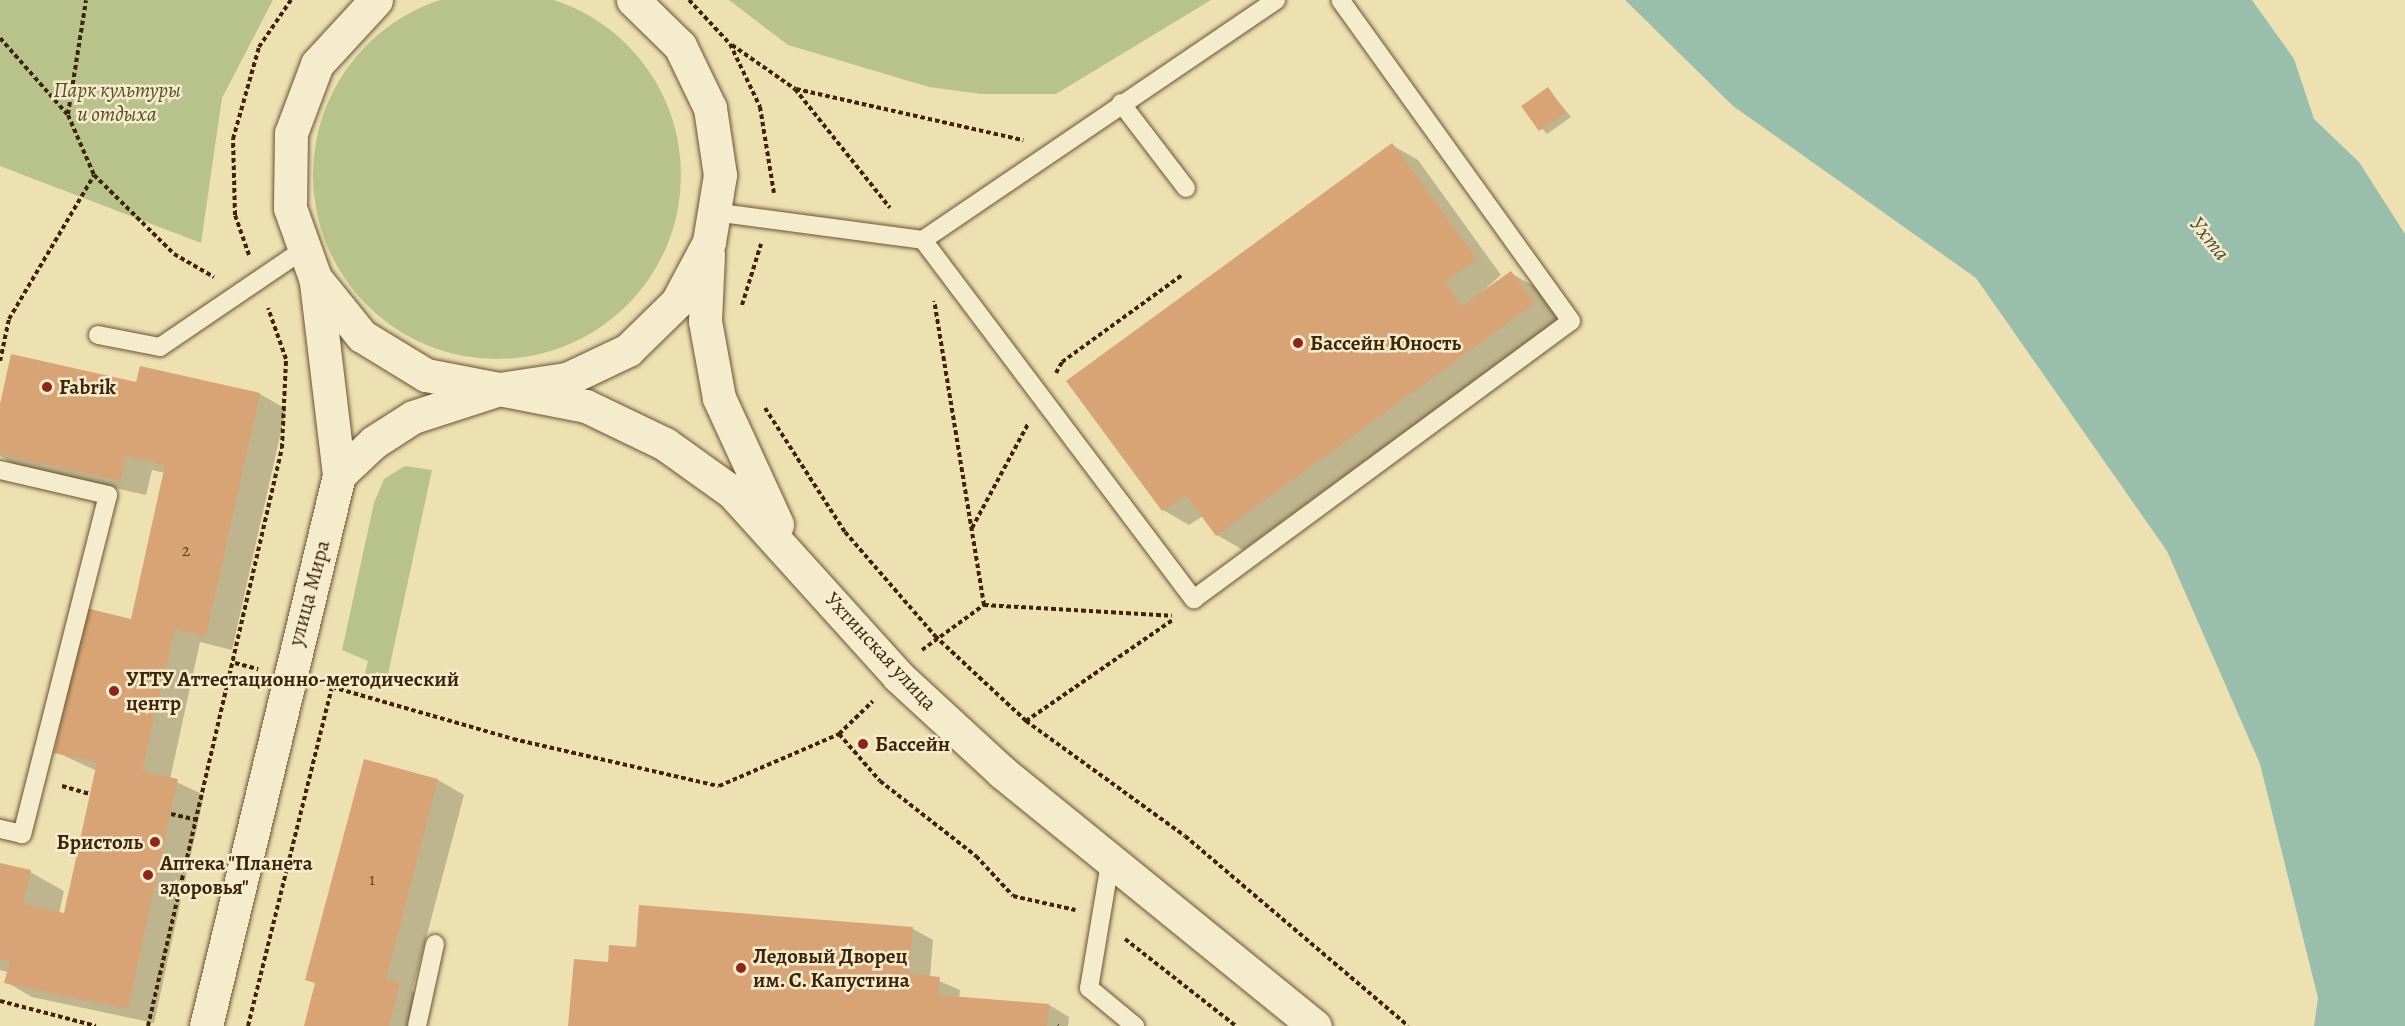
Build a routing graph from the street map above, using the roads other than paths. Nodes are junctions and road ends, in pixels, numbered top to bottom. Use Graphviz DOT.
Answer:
graph roads {
  1 [pos="633,0"];
  2 [pos="648,0"];
  3 [pos="1276,0"];
  4 [pos="1340,0"];
  5 [pos="370,2"];
  6 [pos="680,46"];
  7 [pos="1121,103"];
  8 [pos="1186,188"];
  9 [pos="711,227"];
  10 [pos="915,238"];
  11 [pos="310,264"];
  12 [pos="98,335"];
  13 [pos="499,389"];
  14 [pos="0,470"];
  15 [pos="339,475"];
  16 [pos="791,552"];
  17 [pos="0,829"];
  18 [pos="1110,863"];
  19 [pos="435,945"];
  20 [pos="206,1026"];
  21 [pos="417,1026"];
  22 [pos="1135,1026"];
  23 [pos="1315,1026"];
  1 -- 6 [label="main road"];
  2 -- 6 [label="main road"];
  3 -- 7 [label="lane"];
  4 -- 10 [label="lane"];
  5 -- 11 [label="main road"];
  6 -- 9 [label="main road"];
  7 -- 8 [label="lane"];
  7 -- 10 [label="lane"];
  9 -- 10 [label="lane"];
  9 -- 13 [label="main road"];
  9 -- 16 [label="main road"];
  11 -- 12 [label="lane"];
  11 -- 13 [label="main road"];
  11 -- 15 [label="main road, улица Мира"];
  13 -- 15 [label="main road"];
  13 -- 16 [label="main road"];
  14 -- 17 [label="lane"];
  15 -- 20 [label="main road, улица Мира"];
  16 -- 18 [label="main road, Ухтинская улица"];
  18 -- 22 [label="lane"];
  18 -- 23 [label="main road, Ухтинская улица"];
  19 -- 21 [label="lane"];
}
